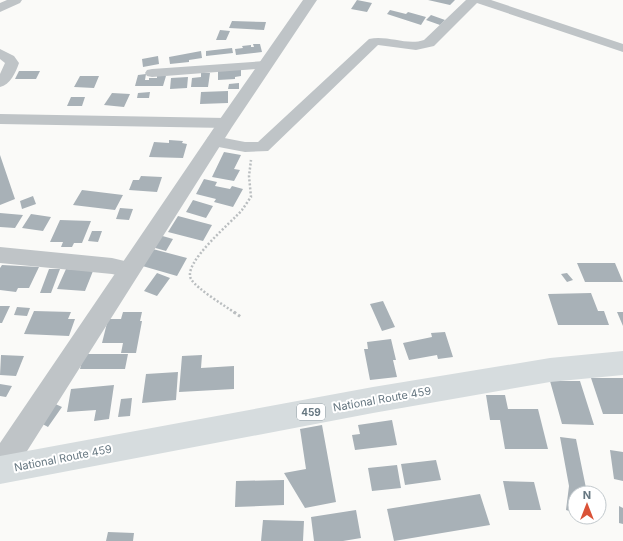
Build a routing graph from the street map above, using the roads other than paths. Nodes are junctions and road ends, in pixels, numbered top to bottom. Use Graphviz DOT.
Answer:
graph roads {
  1 [pos="16,0"];
  2 [pos="310,0"];
  3 [pos="473,0"];
  4 [pos="480,0"];
  5 [pos="0,8"];
  6 [pos="623,48"];
  7 [pos="0,53"];
  8 [pos="265,66"];
  9 [pos="152,73"];
  10 [pos="0,83"];
  11 [pos="0,119"];
  12 [pos="226,123"];
  13 [pos="214,141"];
  14 [pos="0,255"];
  15 [pos="130,270"];
  16 [pos="623,363"];
  17 [pos="0,469"];
  1 -- 5 [label="street"];
  2 -- 8 [label="street"];
  3 -- 13 [label="street"];
  4 -- 6 [label="street"];
  7 -- 10 [label="street"];
  8 -- 9 [label="street"];
  8 -- 12 [label="street"];
  11 -- 12 [label="street"];
  12 -- 13 [label="street"];
  13 -- 15 [label="street"];
  14 -- 15 [label="street"];
  15 -- 17 [label="street"];
  16 -- 17 [label="highway, National Route 459 / 459"];
}
